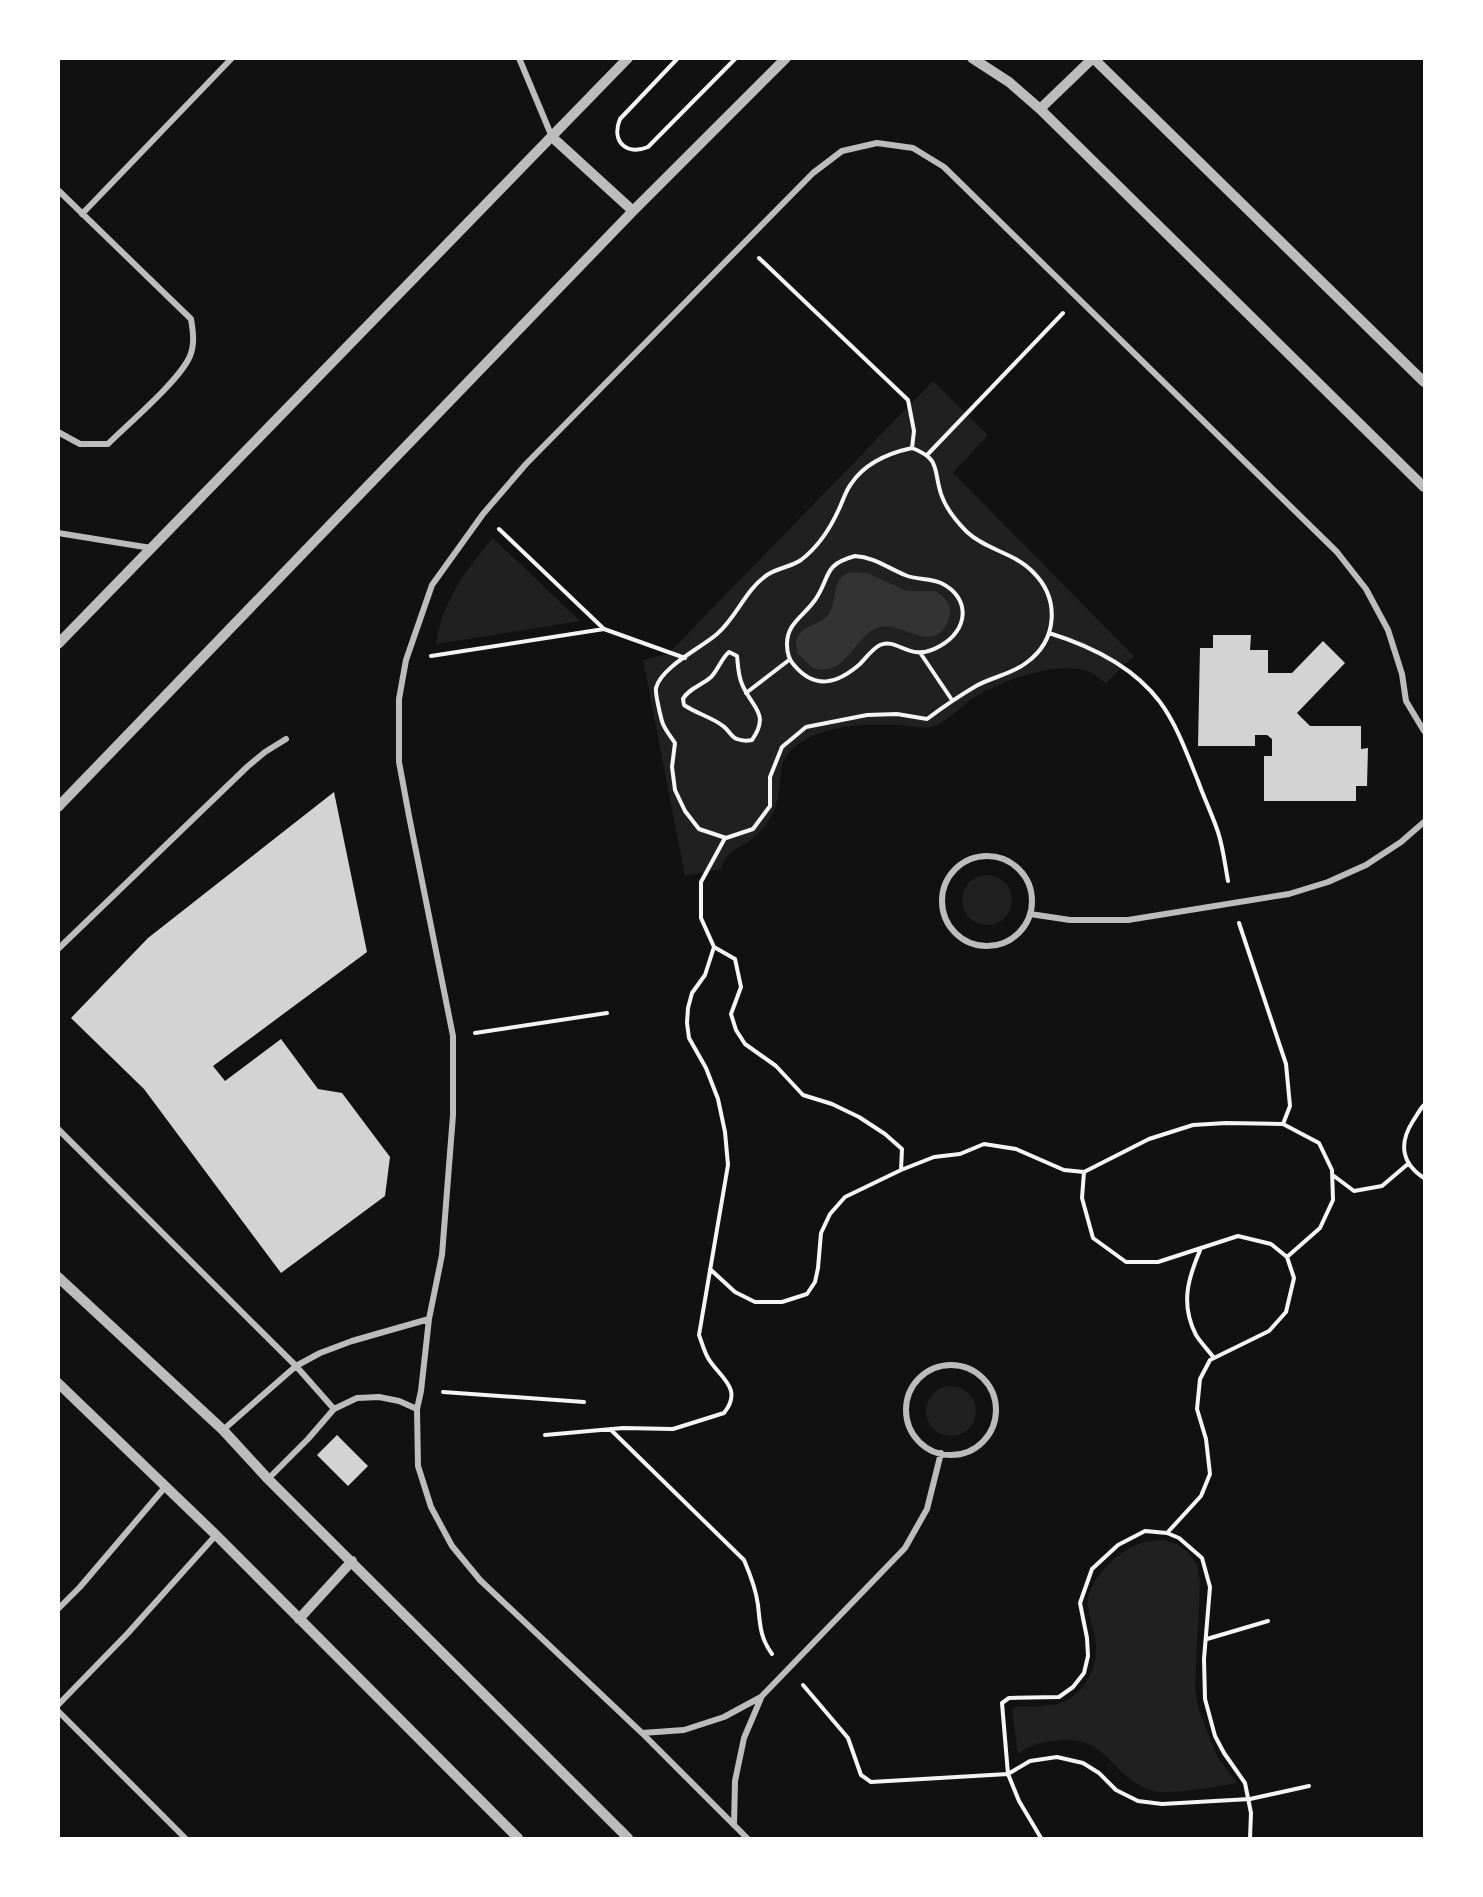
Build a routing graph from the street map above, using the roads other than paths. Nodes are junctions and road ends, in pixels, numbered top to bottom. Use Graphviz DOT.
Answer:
graph roads {
  1 [pos="232,58"];
  2 [pos="519,58"];
  3 [pos="628,58"];
  4 [pos="786,58"];
  5 [pos="972,58"];
  6 [pos="1093,58"];
  7 [pos="1040,109"];
  8 [pos="552,137"];
  9 [pos="58,190"];
  10 [pos="633,211"];
  11 [pos="82,214"];
  12 [pos="1425,382"];
  13 [pos="58,432"];
  14 [pos="1425,487"];
  15 [pos="58,533"];
  16 [pos="151,548"];
  17 [pos="58,644"];
  18 [pos="1425,731"];
  19 [pos="286,739"];
  20 [pos="58,807"];
  21 [pos="1425,822"];
  22 [pos="1030,914"];
  23 [pos="58,949"];
  24 [pos="58,1129"];
  25 [pos="58,1277"];
  26 [pos="429,1319"];
  27 [pos="296,1366"];
  28 [pos="58,1383"];
  29 [pos="334,1409"];
  30 [pos="417,1409"];
  31 [pos="223,1430"];
  32 [pos="941,1453"];
  33 [pos="268,1479"];
  34 [pos="166,1486"];
  35 [pos="216,1535"];
  36 [pos="352,1561"];
  37 [pos="58,1609"];
  38 [pos="299,1619"];
  39 [pos="761,1697"];
  40 [pos="58,1705"];
  41 [pos="58,1712"];
  42 [pos="642,1733"];
  43 [pos="734,1825"];
  44 [pos="185,1839"];
  45 [pos="518,1839"];
  46 [pos="628,1839"];
  47 [pos="747,1839"];
  1 -- 11 [label="street"];
  2 -- 8 [label="street"];
  3 -- 8 [label="street"];
  4 -- 10 [label="street"];
  5 -- 7 [label="street"];
  6 -- 7 [label="street"];
  6 -- 12 [label="street"];
  7 -- 14 [label="street"];
  8 -- 10 [label="street"];
  8 -- 16 [label="street"];
  9 -- 11 [label="street"];
  10 -- 20 [label="street"];
  11 -- 13 [label="street"];
  15 -- 16 [label="street"];
  16 -- 17 [label="street"];
  18 -- 26 [label="street"];
  19 -- 23 [label="street"];
  21 -- 22 [label="street"];
  22 -- 22 [label="street"];
  24 -- 27 [label="street"];
  25 -- 31 [label="street"];
  26 -- 27 [label="street"];
  26 -- 30 [label="street"];
  27 -- 29 [label="street"];
  27 -- 31 [label="street"];
  28 -- 34 [label="street"];
  29 -- 30 [label="street"];
  29 -- 33 [label="street"];
  30 -- 42 [label="street"];
  31 -- 33 [label="street"];
  32 -- 32 [label="street"];
  32 -- 39 [label="street"];
  33 -- 36 [label="street"];
  34 -- 35 [label="street"];
  34 -- 37 [label="street"];
  35 -- 38 [label="street"];
  35 -- 40 [label="street"];
  36 -- 38 [label="street"];
  36 -- 46 [label="street"];
  38 -- 45 [label="street"];
  39 -- 42 [label="street"];
  39 -- 43 [label="street"];
  41 -- 44 [label="street"];
  42 -- 43 [label="street"];
  43 -- 47 [label="street"];
}
